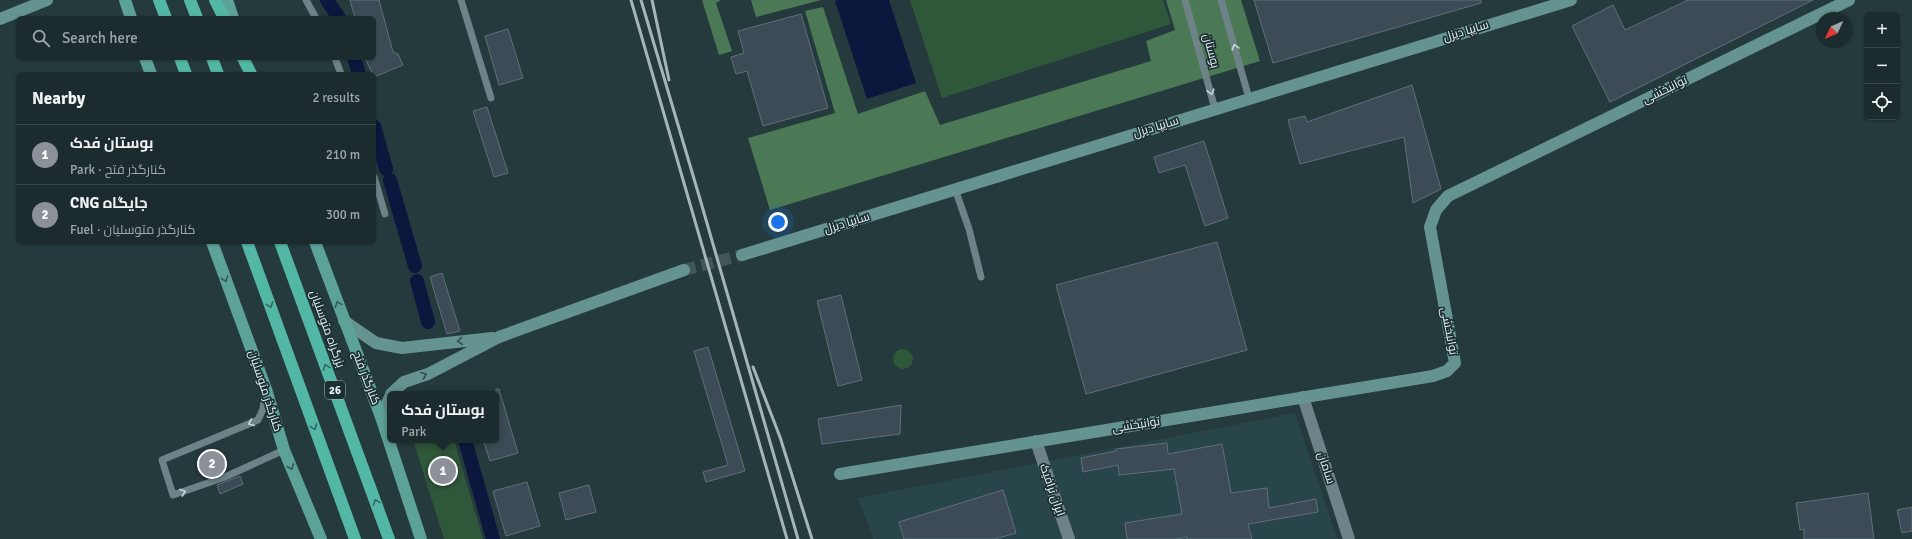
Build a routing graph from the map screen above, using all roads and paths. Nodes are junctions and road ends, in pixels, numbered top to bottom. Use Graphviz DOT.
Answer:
graph roads {
  1 [pos="47,0"];
  2 [pos="124,0"];
  3 [pos="159,0"];
  4 [pos="190,0"];
  5 [pos="215,0"];
  6 [pos="227,0"];
  7 [pos="306,0"];
  8 [pos="461,0"];
  9 [pos="1185,0"];
  10 [pos="1221,0"];
  11 [pos="1571,0"];
  12 [pos="1849,0"];
  13 [pos="130,16"];
  14 [pos="165,16"];
  15 [pos="196,16"];
  16 [pos="223,16"];
  17 [pos="232,16"];
  18 [pos="315,16"];
  19 [pos="0,19"];
  20 [pos="146,60"];
  21 [pos="181,60"];
  22 [pos="213,60"];
  23 [pos="244,60"];
  24 [pos="248,60"];
  25 [pos="336,60"];
  26 [pos="150,72"];
  27 [pos="185,72"];
  28 [pos="217,72"];
  29 [pos="251,72"];
  30 [pos="251,72"];
  31 [pos="340,72"];
  32 [pos="491,98"];
  33 [pos="1249,98"];
  34 [pos="1215,108"];
  35 [pos="376,184"];
  36 [pos="955,189"];
  37 [pos="385,214"];
  38 [pos="213,244"];
  39 [pos="248,244"];
  40 [pos="281,244"];
  41 [pos="315,244"];
  42 [pos="742,255"];
  43 [pos="684,270"];
  44 [pos="981,277"];
  45 [pos="344,321"];
  46 [pos="499,337"];
  47 [pos="266,389"];
  48 [pos="395,391"];
  49 [pos="1303,397"];
  50 [pos="387,404"];
  51 [pos="381,417"];
  52 [pos="387,435"];
  53 [pos="1036,441"];
  54 [pos="390,443"];
  55 [pos="284,450"];
  56 [pos="840,474"];
  57 [pos="321,539"];
  58 [pos="355,539"];
  59 [pos="389,539"];
  60 [pos="421,539"];
  61 [pos="1069,539"];
  62 [pos="1350,539"];
  1 -- 19 [label="street"];
  2 -- 13 [label="main road"];
  3 -- 14 [label="highway"];
  4 -- 15 [label="highway"];
  5 -- 16 [label="highway"];
  6 -- 17 [label="main road"];
  7 -- 18 [label="lane"];
  8 -- 32 [label="lane"];
  9 -- 34 [label="lane, بوستان, one-way"];
  33 -- 10 [label="lane, بوستان, one-way"];
  11 -- 33 [label="street, سایپا دیزل"];
  12 -- 49 [label="street, توانبخشی"];
  20 -- 26 [label="main road"];
  21 -- 27 [label="highway"];
  22 -- 28 [label="highway"];
  23 -- 29 [label="highway"];
  24 -- 30 [label="main road"];
  25 -- 31 [label="lane"];
  33 -- 34 [label="street, سایپا دیزل"];
  34 -- 36 [label="street, سایپا دیزل"];
  35 -- 37 [label="lane"];
  36 -- 42 [label="street, سایپا دیزل"];
  36 -- 44 [label="lane"];
  38 -- 47 [label="main road, کنارگذر متوسلیان, one-way"];
  39 -- 58 [label="highway, one-way"];
  59 -- 40 [label="highway, بزرگراه متوسلیان / 26, one-way"];
  45 -- 41 [label="main road, کنارگذر فتح, one-way"];
  43 -- 46 [label="street"];
  46 -- 45 [label="street, one-way"];
  45 -- 51 [label="main road, کنارگذر فتح"];
  48 -- 46 [label="street, one-way"];
  47 -- 55 [label="main road, کنارگذر متوسلیان"];
  47 -- 55 [label="lane, one-way"];
  49 -- 53 [label="street, توانبخشی"];
  49 -- 62 [label="street, سامان"];
  50 -- 51 [label="street"];
  51 -- 52 [label="main road, کنارگذر فتح"];
  53 -- 56 [label="street, توانبخشی"];
  53 -- 61 [label="street, ایران ترافیک"];
  54 -- 60 [label="main road, کنارگذر فتح"];
  55 -- 57 [label="main road, کنارگذر متوسلیان, one-way"];
}
